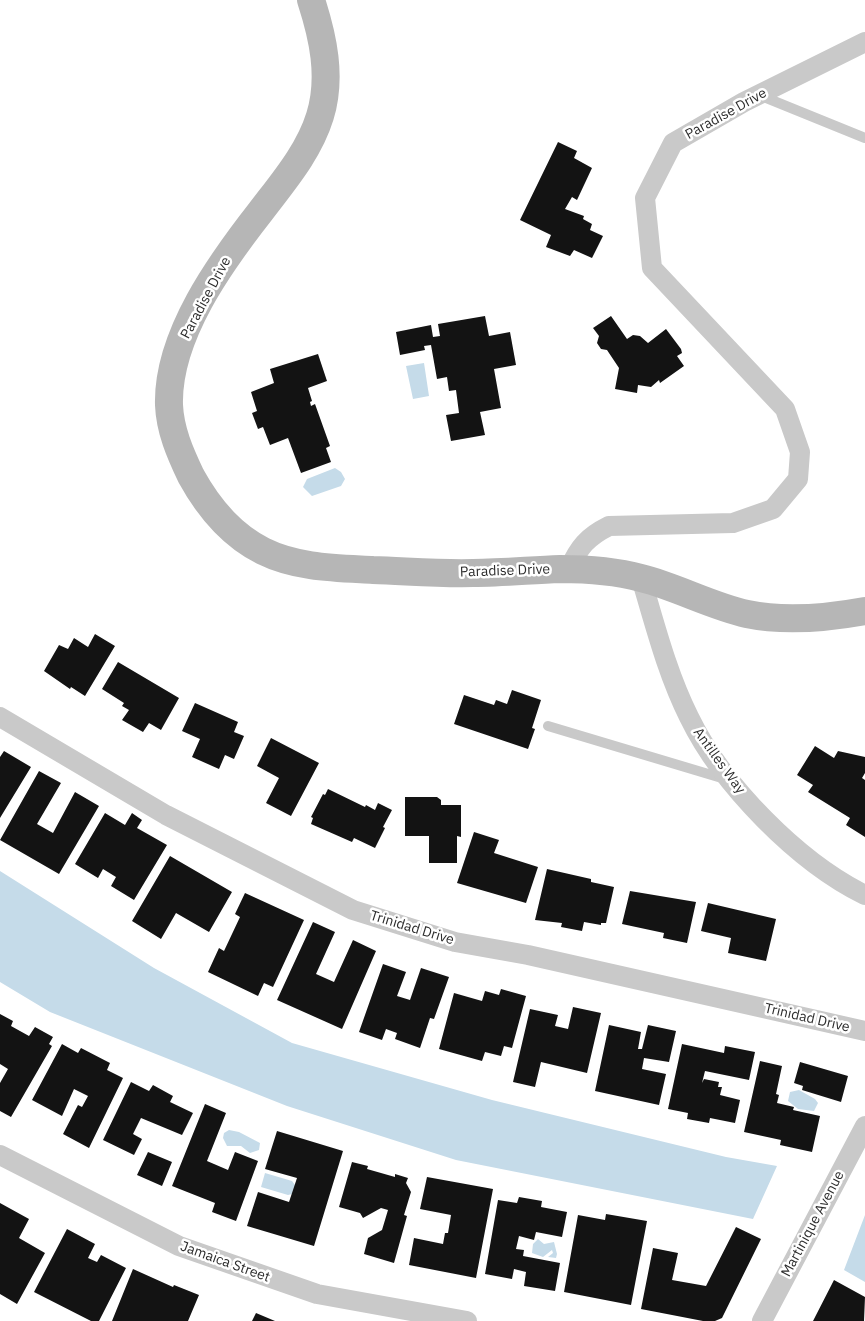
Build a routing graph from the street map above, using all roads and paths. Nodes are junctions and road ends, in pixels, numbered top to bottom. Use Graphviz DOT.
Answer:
graph roads {
  1 [pos="311,0"];
  2 [pos="865,42"];
  3 [pos="758,95"];
  4 [pos="865,138"];
  5 [pos="569,569"];
  6 [pos="641,578"];
  7 [pos="865,611"];
  8 [pos="0,717"];
  9 [pos="548,726"];
  10 [pos="731,780"];
  11 [pos="865,895"];
  12 [pos="865,1031"];
  13 [pos="865,1126"];
  14 [pos="0,1155"];
  15 [pos="462,1321"];
  16 [pos="762,1321"];
  1 -- 5 [label="street, Paradise Drive"];
  2 -- 3 [label="street, Paradise Drive"];
  3 -- 4 [label="lane"];
  3 -- 5 [label="street, Paradise Drive"];
  5 -- 6 [label="street, Paradise Drive"];
  6 -- 7 [label="street, Paradise Drive"];
  6 -- 10 [label="street, Antilles Way"];
  8 -- 12 [label="street, Trinidad Drive"];
  9 -- 10 [label="lane"];
  10 -- 11 [label="street, Antilles Way"];
  13 -- 16 [label="street, Martinique Avenue"];
  14 -- 15 [label="street, Jamaica Street"];
}
